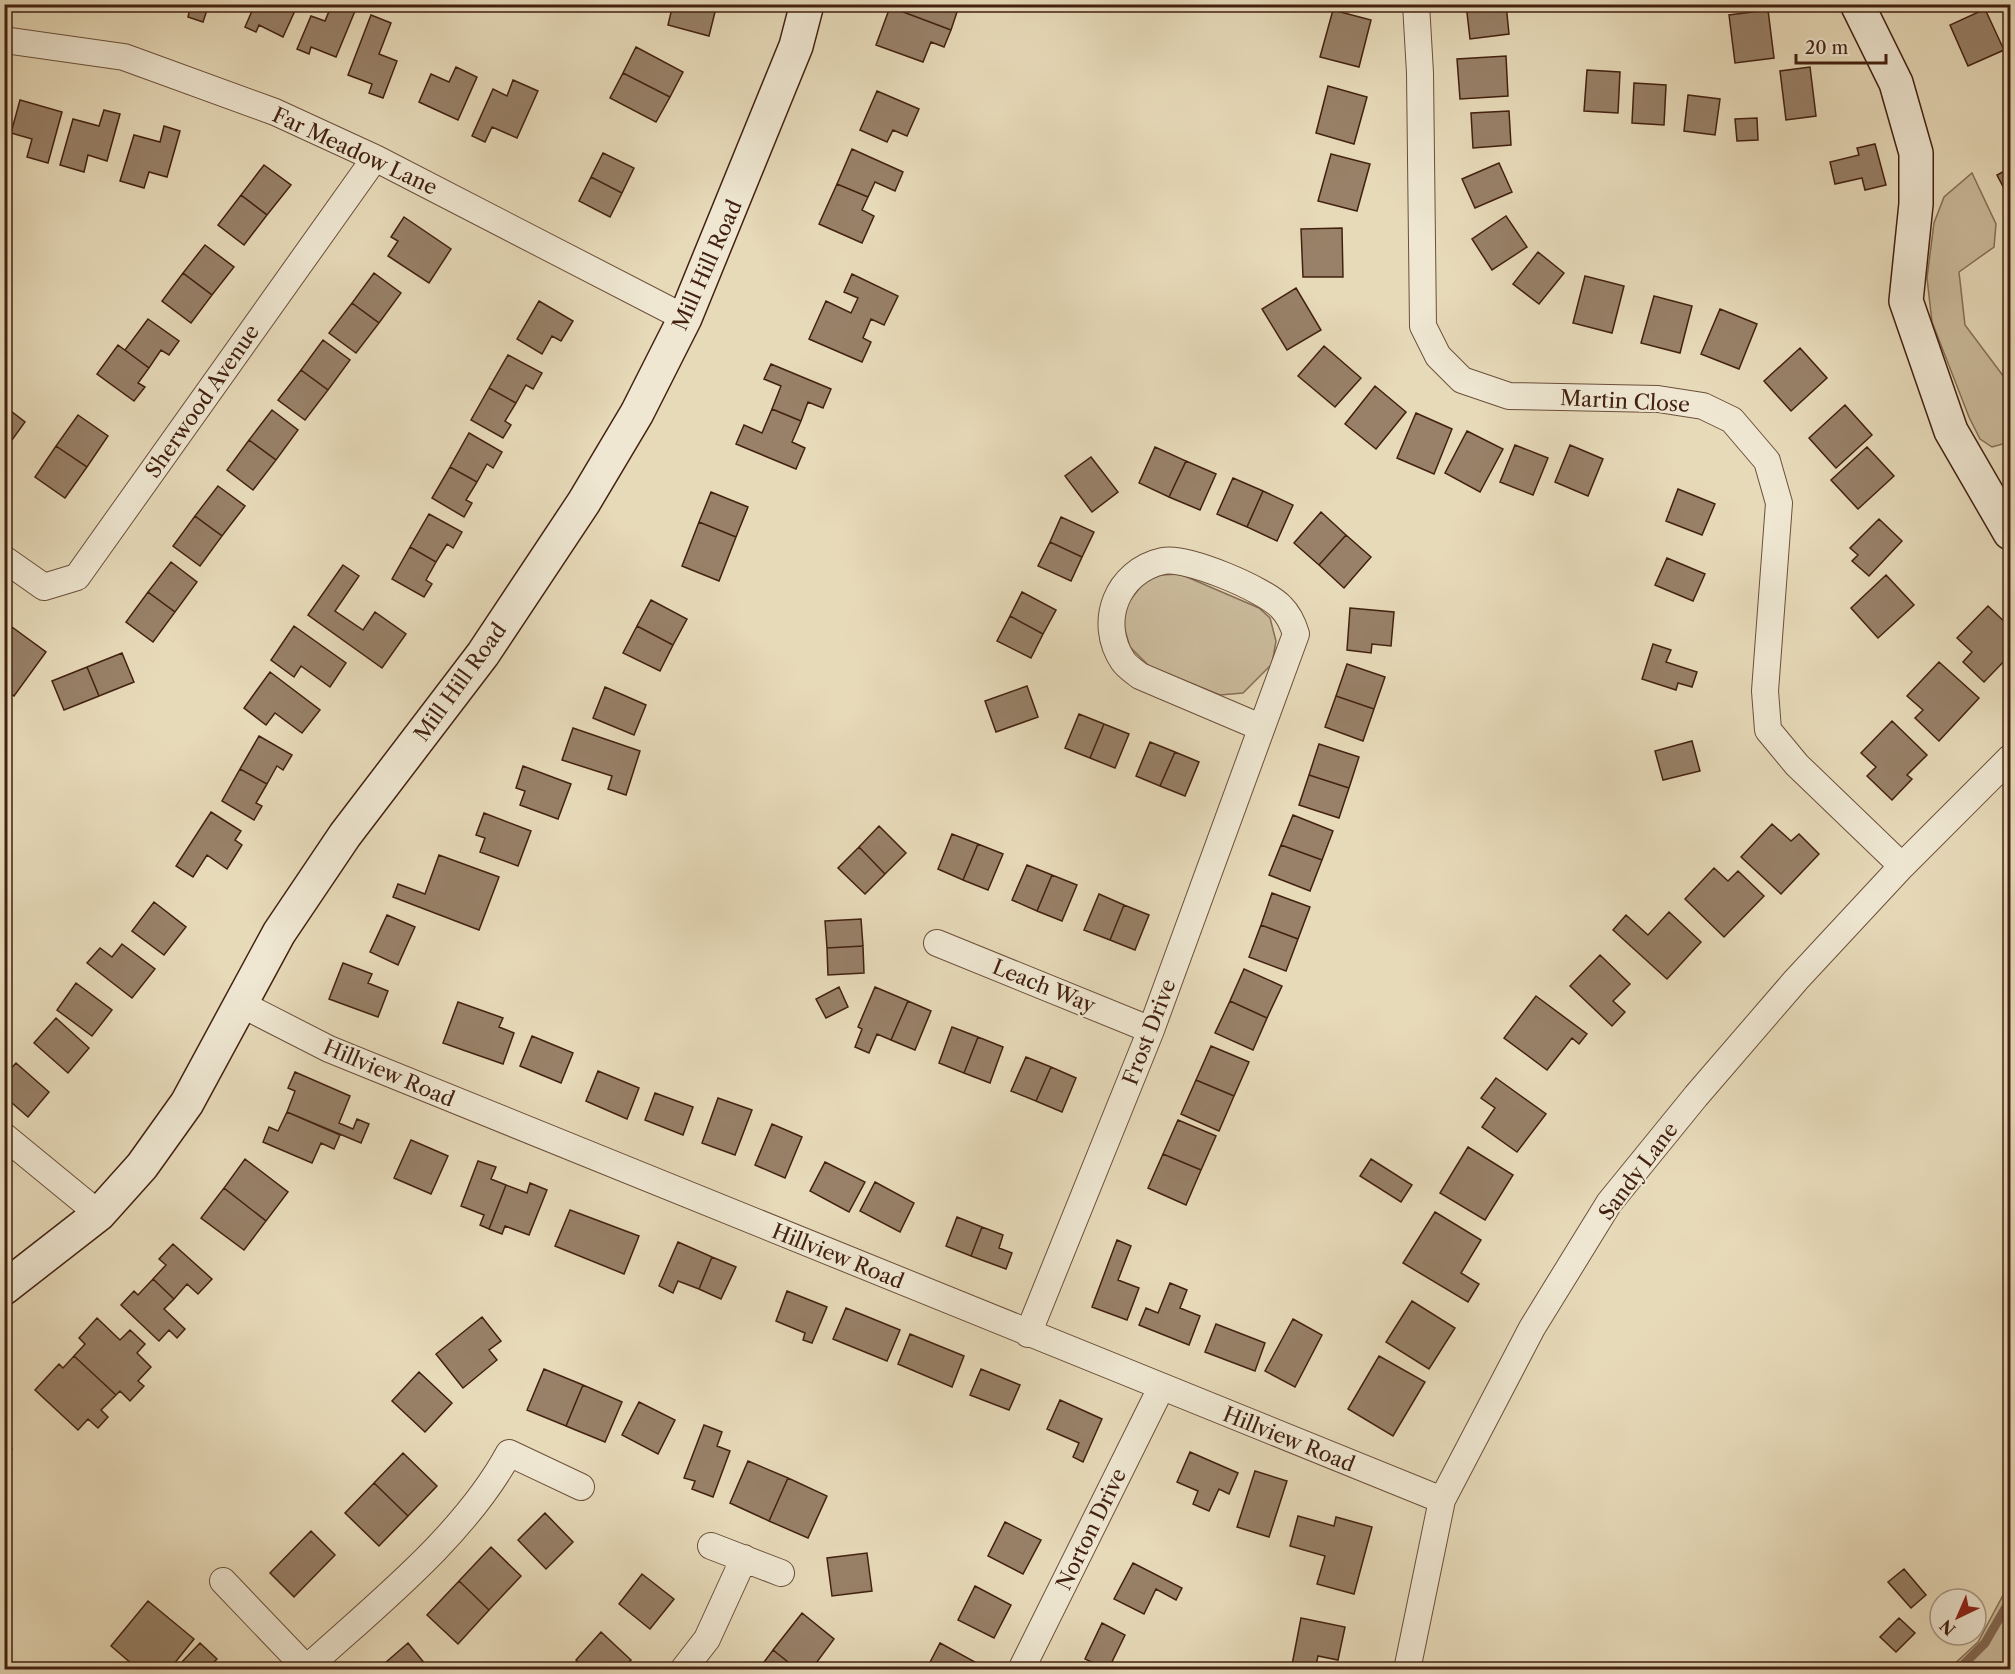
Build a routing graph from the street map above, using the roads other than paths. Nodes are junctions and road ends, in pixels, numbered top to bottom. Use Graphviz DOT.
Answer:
graph roads {
  1 [pos="807,4"];
  2 [pos="1416,4"];
  3 [pos="1857,4"];
  4 [pos="4,40"];
  5 [pos="375,158"];
  6 [pos="685,318"];
  7 [pos="2010,533"];
  8 [pos="4,559"];
  9 [pos="1260,727"];
  10 [pos="2010,758"];
  11 [pos="1902,866"];
  12 [pos="937,943"];
  13 [pos="239,1003"];
  14 [pos="1151,1030"];
  15 [pos="4,1136"];
  16 [pos="99,1214"];
  17 [pos="4,1288"];
  18 [pos="1028,1334"];
  19 [pos="1161,1388"];
  20 [pos="581,1487"];
  21 [pos="1442,1500"];
  22 [pos="711,1546"];
  23 [pos="744,1558"];
  24 [pos="781,1573"];
  25 [pos="223,1581"];
  26 [pos="307,1669"];
  27 [pos="683,1670"];
  28 [pos="1021,1670"];
  29 [pos="1407,1670"];
  1 -- 6 [label="street, Mill Hill Road"];
  2 -- 11 [label="street, Martin Close"];
  3 -- 7 [label="street"];
  4 -- 5 [label="street, Far Meadow Lane"];
  5 -- 6 [label="street, Far Meadow Lane"];
  5 -- 8 [label="street, Sherwood Avenue"];
  6 -- 13 [label="street, Mill Hill Road"];
  9 -- 9 [label="street, Frost Drive"];
  9 -- 14 [label="street, Frost Drive"];
  10 -- 11 [label="street, Sandy Lane"];
  11 -- 21 [label="street, Sandy Lane"];
  12 -- 14 [label="street, Leach Way"];
  13 -- 16 [label="street, Mill Hill Road"];
  13 -- 18 [label="street, Hillview Road"];
  14 -- 18 [label="street, Frost Drive"];
  15 -- 16 [label="street"];
  16 -- 17 [label="street, Mill Hill Road"];
  18 -- 19 [label="street, Hillview Road"];
  19 -- 21 [label="street, Hillview Road"];
  19 -- 28 [label="street, Norton Drive"];
  20 -- 26 [label="street"];
  21 -- 29 [label="street, Sandy Lane"];
  22 -- 23 [label="street"];
  23 -- 24 [label="street"];
  23 -- 27 [label="street"];
  25 -- 26 [label="street"];
}
